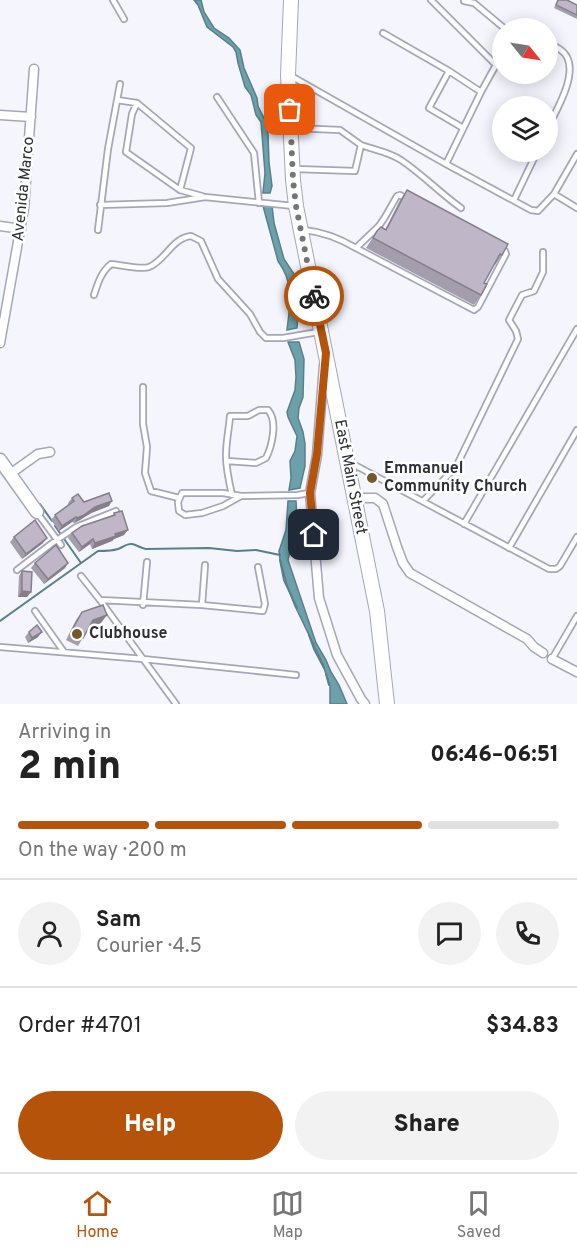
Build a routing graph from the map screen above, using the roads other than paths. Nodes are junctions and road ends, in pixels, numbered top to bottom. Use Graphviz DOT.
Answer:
graph roads {
  1 [pos="113,0"];
  2 [pos="291,0"];
  3 [pos="431,0"];
  4 [pos="464,1"];
  5 [pos="492,18"];
  6 [pos="124,20"];
  7 [pos="383,33"];
  8 [pos="558,48"];
  9 [pos="492,60"];
  10 [pos="34,69"];
  11 [pos="449,71"];
  12 [pos="492,71"];
  13 [pos="288,75"];
  14 [pos="120,84"];
  15 [pos="481,92"];
  16 [pos="218,97"];
  17 [pos="117,100"];
  18 [pos="137,103"];
  19 [pos="558,107"];
  20 [pos="0,115"];
  21 [pos="30,117"];
  22 [pos="291,128"];
  23 [pos="463,128"];
  24 [pos="361,145"];
  25 [pos="577,154"];
  26 [pos="532,162"];
  27 [pos="575,162"];
  28 [pos="446,164"];
  29 [pos="293,169"];
  30 [pos="180,190"];
  31 [pos="554,195"];
  32 [pos="205,197"];
  33 [pos="514,200"];
  34 [pos="259,203"];
  35 [pos="415,203"];
  36 [pos="100,205"];
  37 [pos="296,206"];
  38 [pos="461,208"];
  39 [pos="577,208"];
  40 [pos="0,226"];
  41 [pos="21,229"];
  42 [pos="98,230"];
  43 [pos="301,230"];
  44 [pos="493,244"];
  45 [pos="356,248"];
  46 [pos="543,252"];
  47 [pos="94,295"];
  48 [pos="577,329"];
  49 [pos="321,331"];
  50 [pos="0,343"];
  51 [pos="326,353"];
  52 [pos="143,387"];
  53 [pos="577,430"];
  54 [pos="50,452"];
  55 [pos="0,460"];
  56 [pos="346,460"];
  57 [pos="227,461"];
  58 [pos="10,474"];
  59 [pos="310,493"];
  60 [pos="231,495"];
  61 [pos="241,496"];
  62 [pos="179,498"];
  63 [pos="354,498"];
  64 [pos="423,501"];
  65 [pos="37,512"];
  66 [pos="116,512"];
  67 [pos="464,524"];
  68 [pos="577,537"];
  69 [pos="57,540"];
  70 [pos="61,545"];
  71 [pos="509,548"];
  72 [pos="147,562"];
  73 [pos="205,565"];
  74 [pos="258,567"];
  75 [pos="17,570"];
  76 [pos="81,576"];
  77 [pos="100,600"];
  78 [pos="143,603"];
  79 [pos="202,605"];
  80 [pos="35,611"];
  81 [pos="577,616"];
  82 [pos="0,647"];
  83 [pos="64,652"];
  84 [pos="543,653"];
  85 [pos="143,659"];
  86 [pos="552,659"];
  87 [pos="577,672"];
  88 [pos="296,675"];
  89 [pos="176,704"];
  90 [pos="365,704"];
  91 [pos="387,704"];
  1 -- 6 [label="lane"];
  2 -- 13 [label="main road, East Main Street"];
  3 -- 9 [label="lane"];
  4 -- 5 [label="lane"];
  7 -- 11 [label="lane"];
  8 -- 19 [label="lane"];
  10 -- 21 [label="street, Avenida Marco"];
  11 -- 15 [label="lane"];
  11 -- 23 [label="lane"];
  12 -- 15 [label="lane"];
  13 -- 22 [label="main road, East Main Street"];
  13 -- 28 [label="lane"];
  14 -- 17 [label="lane"];
  15 -- 23 [label="lane"];
  16 -- 34 [label="lane"];
  17 -- 18 [label="lane"];
  17 -- 36 [label="lane"];
  18 -- 30 [label="lane"];
  18 -- 30 [label="lane"];
  20 -- 21 [label="street"];
  21 -- 41 [label="street, Avenida Marco"];
  22 -- 24 [label="lane"];
  22 -- 29 [label="main road, East Main Street"];
  23 -- 28 [label="lane"];
  24 -- 29 [label="lane"];
  24 -- 38 [label="lane"];
  25 -- 27 [label="lane"];
  26 -- 33 [label="lane"];
  27 -- 31 [label="lane"];
  28 -- 33 [label="lane"];
  29 -- 37 [label="main road, East Main Street"];
  30 -- 32 [label="lane"];
  31 -- 33 [label="lane"];
  31 -- 39 [label="lane"];
  32 -- 34 [label="lane"];
  32 -- 36 [label="lane"];
  34 -- 37 [label="lane"];
  35 -- 45 [label="lane"];
  36 -- 42 [label="lane"];
  37 -- 43 [label="main road, East Main Street"];
  40 -- 41 [label="street"];
  41 -- 50 [label="street, Avenida Marco"];
  43 -- 45 [label="lane"];
  43 -- 49 [label="main road, East Main Street"];
  44 -- 45 [label="lane"];
  46 -- 64 [label="lane"];
  47 -- 49 [label="lane"];
  48 -- 67 [label="lane"];
  49 -- 51 [label="main road, East Main Street"];
  51 -- 56 [label="main road, East Main Street"];
  51 -- 59 [label="street"];
  52 -- 62 [label="lane"];
  53 -- 71 [label="lane"];
  54 -- 58 [label="street"];
  55 -- 58 [label="street"];
  56 -- 63 [label="main road, East Main Street"];
  56 -- 64 [label="lane"];
  57 -- 57 [label="lane"];
  57 -- 60 [label="lane"];
  58 -- 65 [label="street"];
  59 -- 61 [label="lane"];
  59 -- 90 [label="street"];
  60 -- 61 [label="lane"];
  60 -- 62 [label="lane"];
  61 -- 62 [label="lane"];
  63 -- 84 [label="street"];
  63 -- 91 [label="main road, East Main Street"];
  64 -- 67 [label="lane"];
  65 -- 69 [label="lane"];
  66 -- 69 [label="lane"];
  67 -- 71 [label="lane"];
  68 -- 71 [label="lane"];
  69 -- 70 [label="lane"];
  69 -- 75 [label="lane"];
  72 -- 78 [label="lane"];
  73 -- 79 [label="lane"];
  74 -- 79 [label="lane"];
  76 -- 77 [label="lane"];
  77 -- 78 [label="lane"];
  77 -- 85 [label="lane"];
  78 -- 79 [label="lane"];
  80 -- 83 [label="lane"];
  81 -- 86 [label="lane"];
  82 -- 83 [label="lane"];
  83 -- 85 [label="lane"];
  85 -- 88 [label="lane"];
  85 -- 89 [label="lane"];
  86 -- 87 [label="street"];
}
